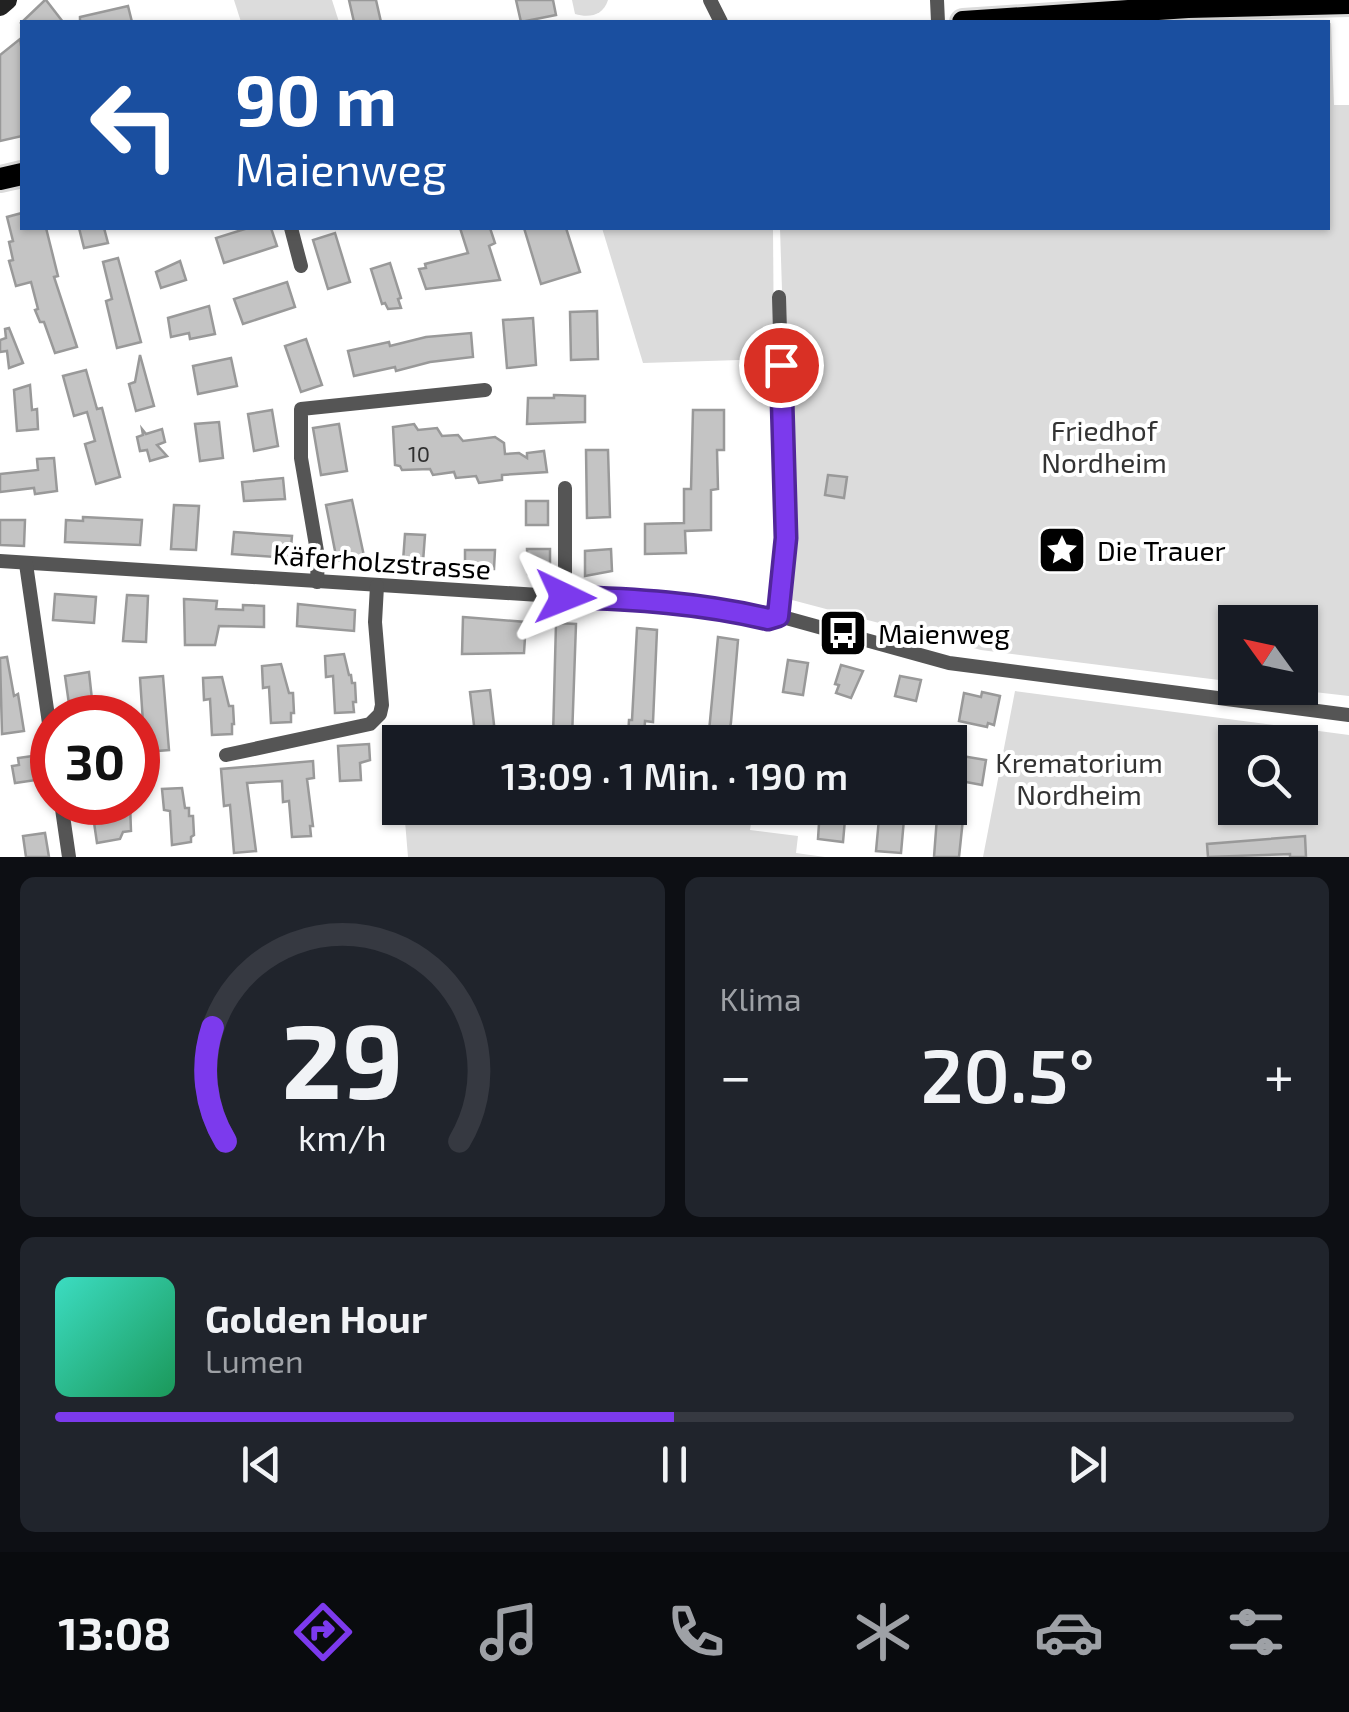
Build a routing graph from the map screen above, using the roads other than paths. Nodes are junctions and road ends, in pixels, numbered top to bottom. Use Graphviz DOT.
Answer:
graph roads {
  1 [pos="7,0"];
  2 [pos="1293,1"];
  3 [pos="1349,3"];
  4 [pos="0,6"];
  5 [pos="994,20"];
  6 [pos="291,230"];
  7 [pos="301,266"];
  8 [pos="778,298"];
  9 [pos="485,390"];
  10 [pos="564,488"];
  11 [pos="0,562"];
  12 [pos="26,564"];
  13 [pos="317,582"];
  14 [pos="377,586"];
  15 [pos="565,597"];
  16 [pos="778,616"];
  17 [pos="45,695"];
  18 [pos="1349,715"];
  19 [pos="226,755"];
  20 [pos="64,825"];
  21 [pos="69,857"];
  1 -- 4 [label="street"];
  2 -- 3 [label="main road"];
  2 -- 5 [label="main road"];
  6 -- 7 [label="street"];
  8 -- 16 [label="street"];
  9 -- 13 [label="street"];
  10 -- 15 [label="street"];
  11 -- 12 [label="street, Käferholzstrasse"];
  12 -- 13 [label="street, Käferholzstrasse"];
  12 -- 17 [label="street"];
  13 -- 14 [label="street, Käferholzstrasse"];
  14 -- 15 [label="street, Käferholzstrasse"];
  14 -- 19 [label="street"];
  15 -- 16 [label="street, Käferholzstrasse"];
  16 -- 18 [label="street, Käferholzstrasse"];
  20 -- 21 [label="street"];
}
